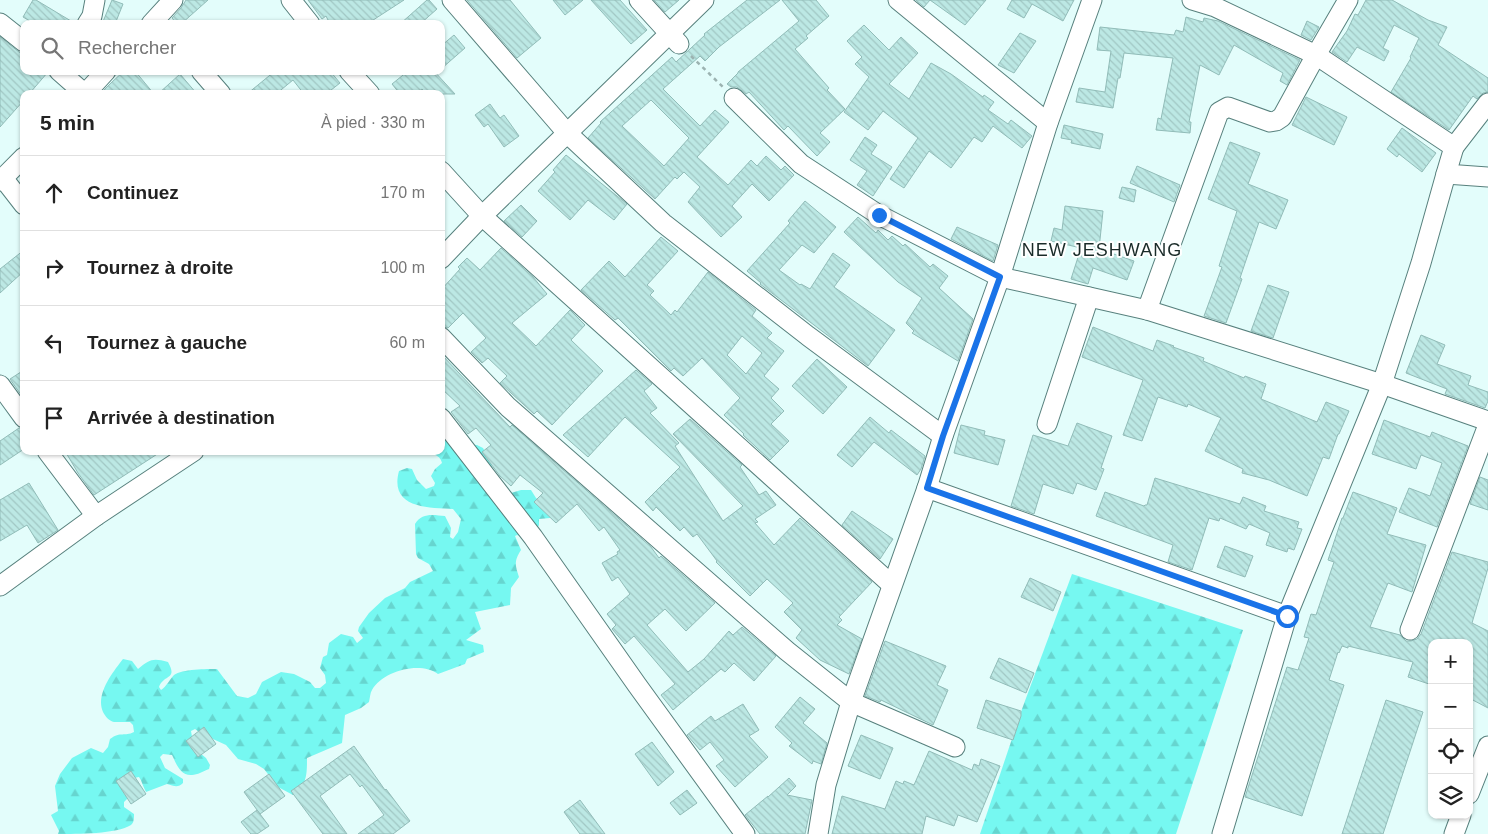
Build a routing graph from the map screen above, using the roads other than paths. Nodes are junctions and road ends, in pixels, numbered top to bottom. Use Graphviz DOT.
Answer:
graph roads {
  1 [pos="95,0"];
  2 [pos="173,0"];
  3 [pos="291,0"];
  4 [pos="452,0"];
  5 [pos="639,0"];
  6 [pos="704,0"];
  7 [pos="898,0"];
  8 [pos="1092,0"];
  9 [pos="1192,0"];
  10 [pos="1348,0"];
  11 [pos="90,20"];
  12 [pos="156,20"];
  13 [pos="307,20"];
  14 [pos="0,23"];
  15 [pos="20,39"];
  16 [pos="674,39"];
  17 [pos="1316,55"];
  18 [pos="64,75"];
  19 [pos="102,75"];
  20 [pos="204,75"];
  21 [pos="353,75"];
  22 [pos="80,90"];
  23 [pos="89,90"];
  24 [pos="218,90"];
  25 [pos="366,90"];
  26 [pos="734,98"];
  27 [pos="1488,103"];
  28 [pos="1048,123"];
  29 [pos="567,133"];
  30 [pos="1454,147"];
  31 [pos="20,161"];
  32 [pos="1446,174"];
  33 [pos="445,175"];
  34 [pos="1488,177"];
  35 [pos="2,180"];
  36 [pos="20,200"];
  37 [pos="482,216"];
  38 [pos="445,255"];
  39 [pos="1000,277"];
  40 [pos="1089,297"];
  41 [pos="1147,310"];
  42 [pos="445,340"];
  43 [pos="1382,384"];
  44 [pos="0,385"];
  45 [pos="20,412"];
  46 [pos="1488,421"];
  47 [pos="445,423"];
  48 [pos="1047,424"];
  49 [pos="1488,425"];
  50 [pos="943,436"];
  51 [pos="50,455"];
  52 [pos="188,455"];
  53 [pos="927,488"];
  54 [pos="96,516"];
  55 [pos="892,585"];
  56 [pos="0,586"];
  57 [pos="1287,616"];
  58 [pos="1410,630"];
  59 [pos="851,702"];
  60 [pos="1488,746"];
  61 [pos="955,747"];
  62 [pos="1473,784"];
  63 [pos="1460,819"];
  64 [pos="745,834"];
  65 [pos="818,834"];
  66 [pos="1222,834"];
  67 [pos="1454,834"];
  1 -- 11 [label="street"];
  2 -- 12 [label="street"];
  3 -- 13 [label="street"];
  4 -- 29 [label="street"];
  5 -- 16 [label="street"];
  6 -- 16 [label="street"];
  7 -- 28 [label="street"];
  8 -- 28 [label="street"];
  9 -- 17 [label="street"];
  10 -- 17 [label="street"];
  14 -- 15 [label="street"];
  16 -- 29 [label="street"];
  17 -- 30 [label="street"];
  17 -- 41 [label="street"];
  18 -- 22 [label="street"];
  19 -- 23 [label="street"];
  20 -- 24 [label="street"];
  21 -- 25 [label="street"];
  26 -- 39 [label="street"];
  27 -- 30 [label="street"];
  28 -- 39 [label="street"];
  29 -- 37 [label="street"];
  29 -- 50 [label="street"];
  30 -- 32 [label="street"];
  31 -- 35 [label="street"];
  32 -- 34 [label="street"];
  32 -- 43 [label="street"];
  33 -- 37 [label="street"];
  35 -- 36 [label="street"];
  37 -- 38 [label="street"];
  37 -- 55 [label="street"];
  39 -- 40 [label="street"];
  39 -- 50 [label="street"];
  40 -- 41 [label="street"];
  40 -- 48 [label="street"];
  41 -- 43 [label="street"];
  42 -- 59 [label="street"];
  43 -- 46 [label="street"];
  43 -- 57 [label="street"];
  44 -- 45 [label="street"];
  47 -- 64 [label="street"];
  49 -- 58 [label="street"];
  50 -- 53 [label="street"];
  51 -- 54 [label="street"];
  52 -- 54 [label="street"];
  53 -- 55 [label="street"];
  53 -- 57 [label="street"];
  54 -- 56 [label="street"];
  55 -- 59 [label="street"];
  57 -- 66 [label="street"];
  59 -- 61 [label="street"];
  59 -- 65 [label="street"];
  60 -- 62 [label="street"];
  63 -- 67 [label="street"];
}
